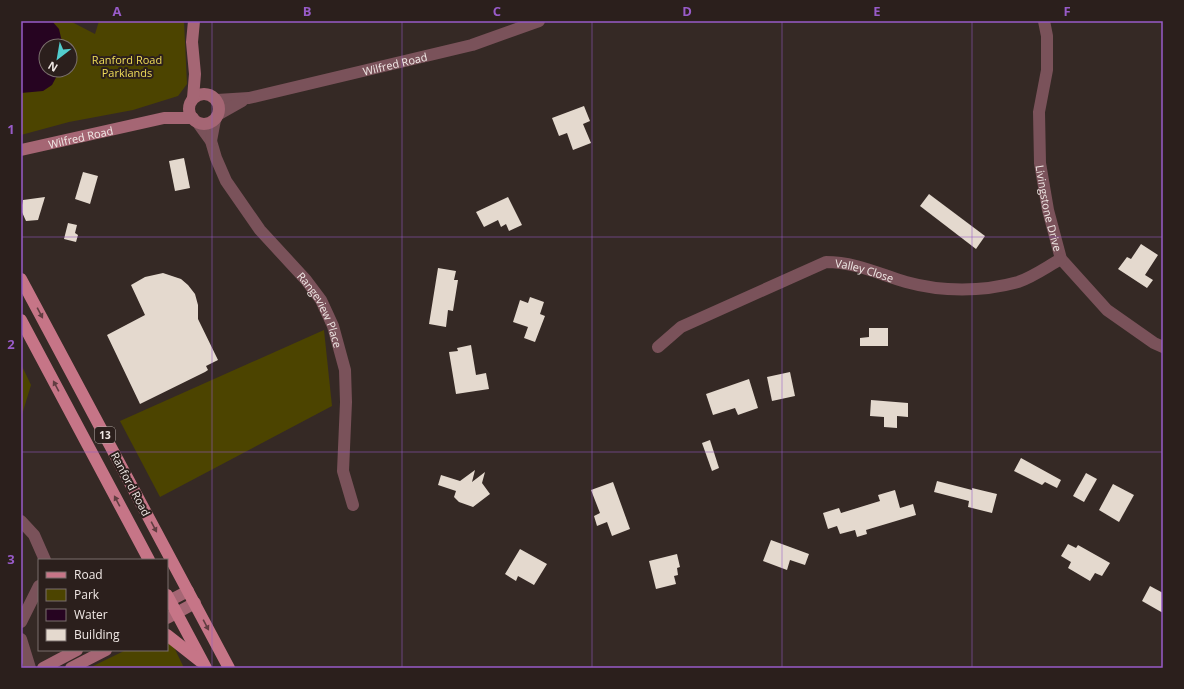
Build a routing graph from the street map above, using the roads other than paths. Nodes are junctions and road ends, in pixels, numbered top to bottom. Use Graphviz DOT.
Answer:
graph roads {
  1 [pos="194,21"];
  2 [pos="539,21"];
  3 [pos="1044,21"];
  4 [pos="195,74"];
  5 [pos="213,97"];
  6 [pos="249,98"];
  7 [pos="191,101"];
  8 [pos="217,117"];
  9 [pos="164,118"];
  10 [pos="195,120"];
  11 [pos="211,141"];
  12 [pos="21,150"];
  13 [pos="1061,259"];
  14 [pos="21,279"];
  15 [pos="21,320"];
  16 [pos="658,347"];
  17 [pos="1163,347"];
  18 [pos="353,505"];
  19 [pos="21,521"];
  20 [pos="45,559"];
  21 [pos="148,559"];
  22 [pos="38,588"];
  23 [pos="188,591"];
  24 [pos="168,599"];
  25 [pos="195,603"];
  26 [pos="172,616"];
  27 [pos="21,622"];
  28 [pos="168,636"];
  29 [pos="21,639"];
  30 [pos="75,651"];
  31 [pos="104,651"];
  32 [pos="205,666"];
  33 [pos="30,668"];
  34 [pos="43,668"];
  35 [pos="71,668"];
  36 [pos="229,668"];
  1 -- 4 [label="street"];
  2 -- 6 [label="street, Wilfred Road"];
  3 -- 13 [label="street, Livingstone Drive"];
  4 -- 5 [label="street"];
  4 -- 7 [label="street"];
  5 -- 6 [label="street, Wilfred Road"];
  5 -- 7 [label="street, Wilfred Road"];
  5 -- 8 [label="street"];
  6 -- 8 [label="street, Wilfred Road"];
  7 -- 9 [label="street, Wilfred Road"];
  7 -- 10 [label="street"];
  8 -- 10 [label="street, Wilfred Road"];
  8 -- 11 [label="street, Rangeview Place"];
  9 -- 10 [label="street, Wilfred Road"];
  9 -- 12 [label="street, Wilfred Road"];
  10 -- 11 [label="street, Rangeview Place"];
  11 -- 18 [label="street, Rangeview Place"];
  13 -- 16 [label="street, Valley Close"];
  13 -- 17 [label="street, Livingstone Drive"];
  14 -- 23 [label="main road, Ranford Road / 13, one-way"];
  21 -- 15 [label="main road, Ranford Road / 13, one-way"];
  19 -- 20 [label="street"];
  22 -- 27 [label="street"];
  23 -- 24 [label="street"];
  23 -- 25 [label="main road, Ranford Road / 13"];
  24 -- 26 [label="main road"];
  25 -- 26 [label="street"];
  25 -- 36 [label="main road, Ranford Road / 13, one-way"];
  26 -- 32 [label="main road"];
  28 -- 32 [label="main road"];
  29 -- 33 [label="street"];
  30 -- 34 [label="street"];
  31 -- 35 [label="street"];
}
